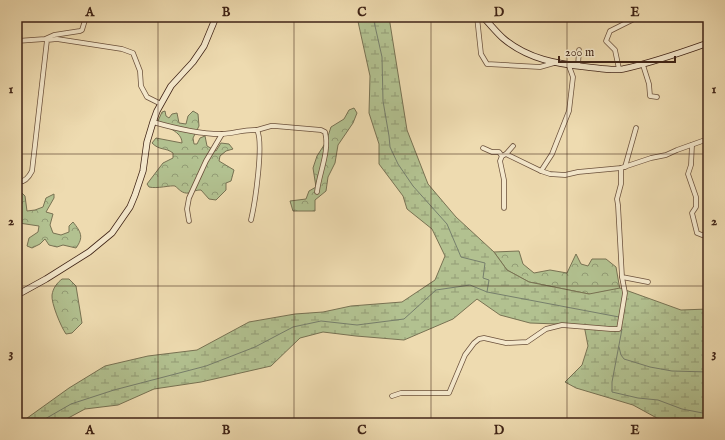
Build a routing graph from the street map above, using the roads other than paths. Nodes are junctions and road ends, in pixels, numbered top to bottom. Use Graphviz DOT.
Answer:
graph roads {
  1 [pos="86,17"];
  2 [pos="216,17"];
  3 [pos="477,17"];
  4 [pos="483,17"];
  5 [pos="638,17"];
  6 [pos="17,41"];
  7 [pos="708,43"];
  8 [pos="579,50"];
  9 [pos="554,63"];
  10 [pos="643,65"];
  11 [pos="570,66"];
  12 [pos="578,66"];
  13 [pos="619,69"];
  14 [pos="657,97"];
  15 [pos="161,104"];
  16 [pos="153,122"];
  17 [pos="636,128"];
  18 [pos="257,130"];
  19 [pos="222,134"];
  20 [pos="708,140"];
  21 [pos="692,145"];
  22 [pos="513,146"];
  23 [pos="484,148"];
  24 [pos="504,155"];
  25 [pos="623,167"];
  26 [pos="541,171"];
  27 [pos="17,182"];
  28 [pos="317,192"];
  29 [pos="504,208"];
  30 [pos="251,220"];
  31 [pos="189,221"];
  32 [pos="708,235"];
  33 [pos="622,277"];
  34 [pos="648,282"];
  35 [pos="17,295"];
  36 [pos="392,396"];
  1 -- 6 [label="street"];
  2 -- 15 [label="street"];
  3 -- 9 [label="street"];
  4 -- 9 [label="street"];
  5 -- 13 [label="street"];
  7 -- 10 [label="street"];
  8 -- 12 [label="street"];
  9 -- 11 [label="street"];
  10 -- 13 [label="street"];
  10 -- 14 [label="street"];
  11 -- 12 [label="street"];
  11 -- 26 [label="street"];
  12 -- 13 [label="street"];
  15 -- 16 [label="street"];
  15 -- 27 [label="street"];
  16 -- 19 [label="street"];
  16 -- 35 [label="street"];
  17 -- 25 [label="street"];
  18 -- 19 [label="street"];
  18 -- 28 [label="street"];
  18 -- 30 [label="street"];
  19 -- 31 [label="street"];
  20 -- 21 [label="street"];
  21 -- 25 [label="street"];
  21 -- 32 [label="street"];
  22 -- 24 [label="street"];
  23 -- 24 [label="street"];
  24 -- 26 [label="street"];
  24 -- 29 [label="street"];
  25 -- 26 [label="street"];
  25 -- 33 [label="street"];
  33 -- 34 [label="street"];
  33 -- 36 [label="street"];
}
